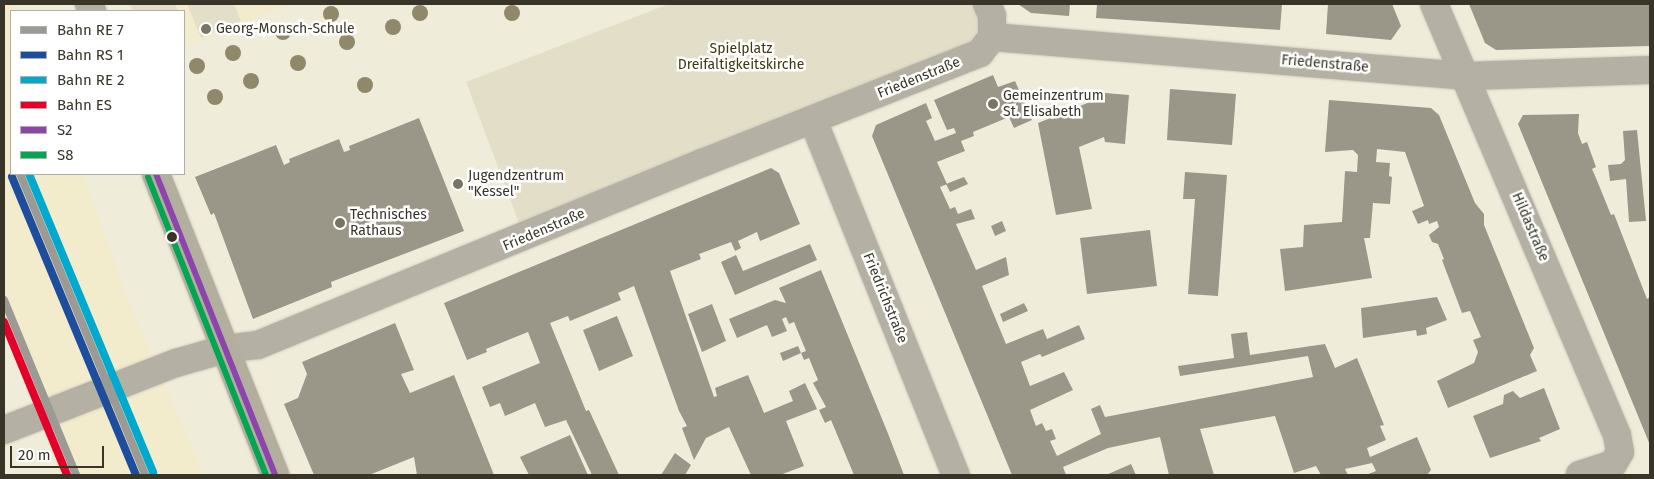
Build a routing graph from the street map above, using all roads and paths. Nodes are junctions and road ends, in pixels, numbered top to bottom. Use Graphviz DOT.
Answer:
graph roads {
  1 [pos="987,4"];
  2 [pos="1434,4"];
  3 [pos="992,36"];
  4 [pos="1650,70"];
  5 [pos="1467,76"];
  6 [pos="813,120"];
  7 [pos="156,175"];
  8 [pos="225,349"];
  9 [pos="7,429"];
  10 [pos="275,475"];
  11 [pos="956,475"];
  12 [pos="1580,475"];
  1 -- 3 [label="street"];
  2 -- 5 [label="street, Hildastraße"];
  3 -- 5 [label="street, Friedenstraße"];
  3 -- 6 [label="street, Friedenstraße"];
  4 -- 5 [label="street, Friedenstraße"];
  5 -- 12 [label="street, Hildastraße"];
  6 -- 8 [label="street, Friedenstraße"];
  6 -- 11 [label="street, Friedrichstraße"];
  7 -- 8 [label="street"];
  8 -- 9 [label="street, Friedenstraße"];
  8 -- 10 [label="street"];
}
